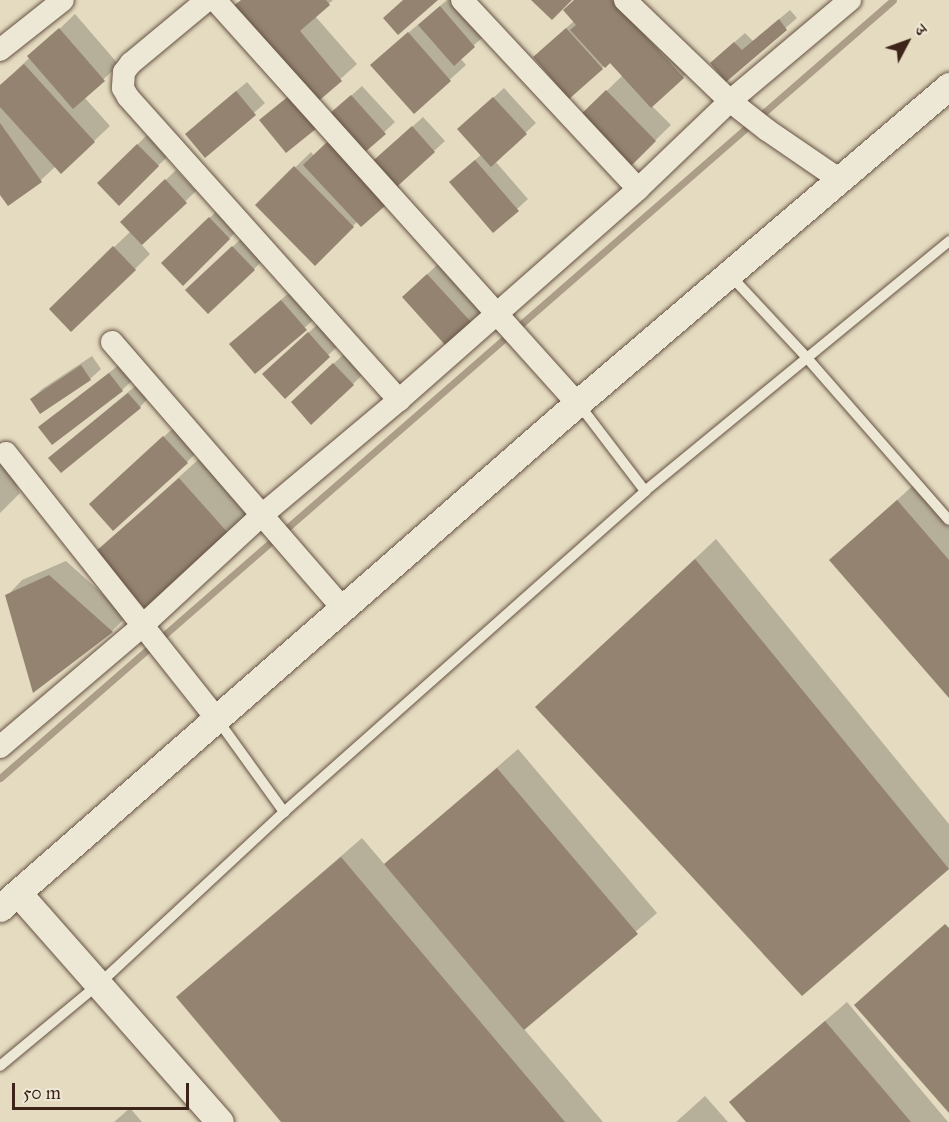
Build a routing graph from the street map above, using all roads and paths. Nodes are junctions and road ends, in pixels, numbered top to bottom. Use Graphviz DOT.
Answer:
graph roads {
  1 [pos="63,0"];
  2 [pos="207,0"];
  3 [pos="215,0"];
  4 [pos="462,0"];
  5 [pos="625,0"];
  6 [pos="850,0"];
  7 [pos="0,50"];
  8 [pos="949,86"];
  9 [pos="737,107"];
  10 [pos="840,180"];
  11 [pos="638,189"];
  12 [pos="949,241"];
  13 [pos="729,275"];
  14 [pos="500,319"];
  15 [pos="112,342"];
  16 [pos="807,358"];
  17 [pos="399,400"];
  18 [pos="577,403"];
  19 [pos="6,453"];
  20 [pos="645,491"];
  21 [pos="949,520"];
  22 [pos="274,529"];
  23 [pos="344,609"];
  24 [pos="151,637"];
  25 [pos="217,719"];
  26 [pos="0,747"];
  27 [pos="284,812"];
  28 [pos="9,901"];
  29 [pos="100,983"];
  30 [pos="0,1066"];
  31 [pos="220,1122"];
  1 -- 7 [label="street"];
  2 -- 17 [label="street"];
  3 -- 14 [label="street"];
  4 -- 11 [label="street"];
  5 -- 9 [label="street"];
  6 -- 9 [label="street"];
  8 -- 10 [label="street"];
  9 -- 10 [label="street"];
  9 -- 11 [label="street"];
  10 -- 13 [label="street"];
  11 -- 14 [label="street"];
  12 -- 16 [label="lane"];
  13 -- 16 [label="lane"];
  13 -- 18 [label="street"];
  14 -- 17 [label="street"];
  14 -- 18 [label="street"];
  15 -- 22 [label="street"];
  16 -- 20 [label="lane"];
  16 -- 21 [label="lane"];
  17 -- 22 [label="street"];
  18 -- 20 [label="lane"];
  18 -- 23 [label="street"];
  19 -- 24 [label="street"];
  20 -- 27 [label="lane"];
  22 -- 23 [label="street"];
  22 -- 24 [label="street"];
  23 -- 25 [label="street"];
  24 -- 25 [label="street"];
  24 -- 26 [label="street"];
  25 -- 27 [label="lane"];
  25 -- 28 [label="street"];
  27 -- 29 [label="lane"];
  28 -- 29 [label="street"];
  29 -- 30 [label="lane"];
  29 -- 31 [label="street"];
}
